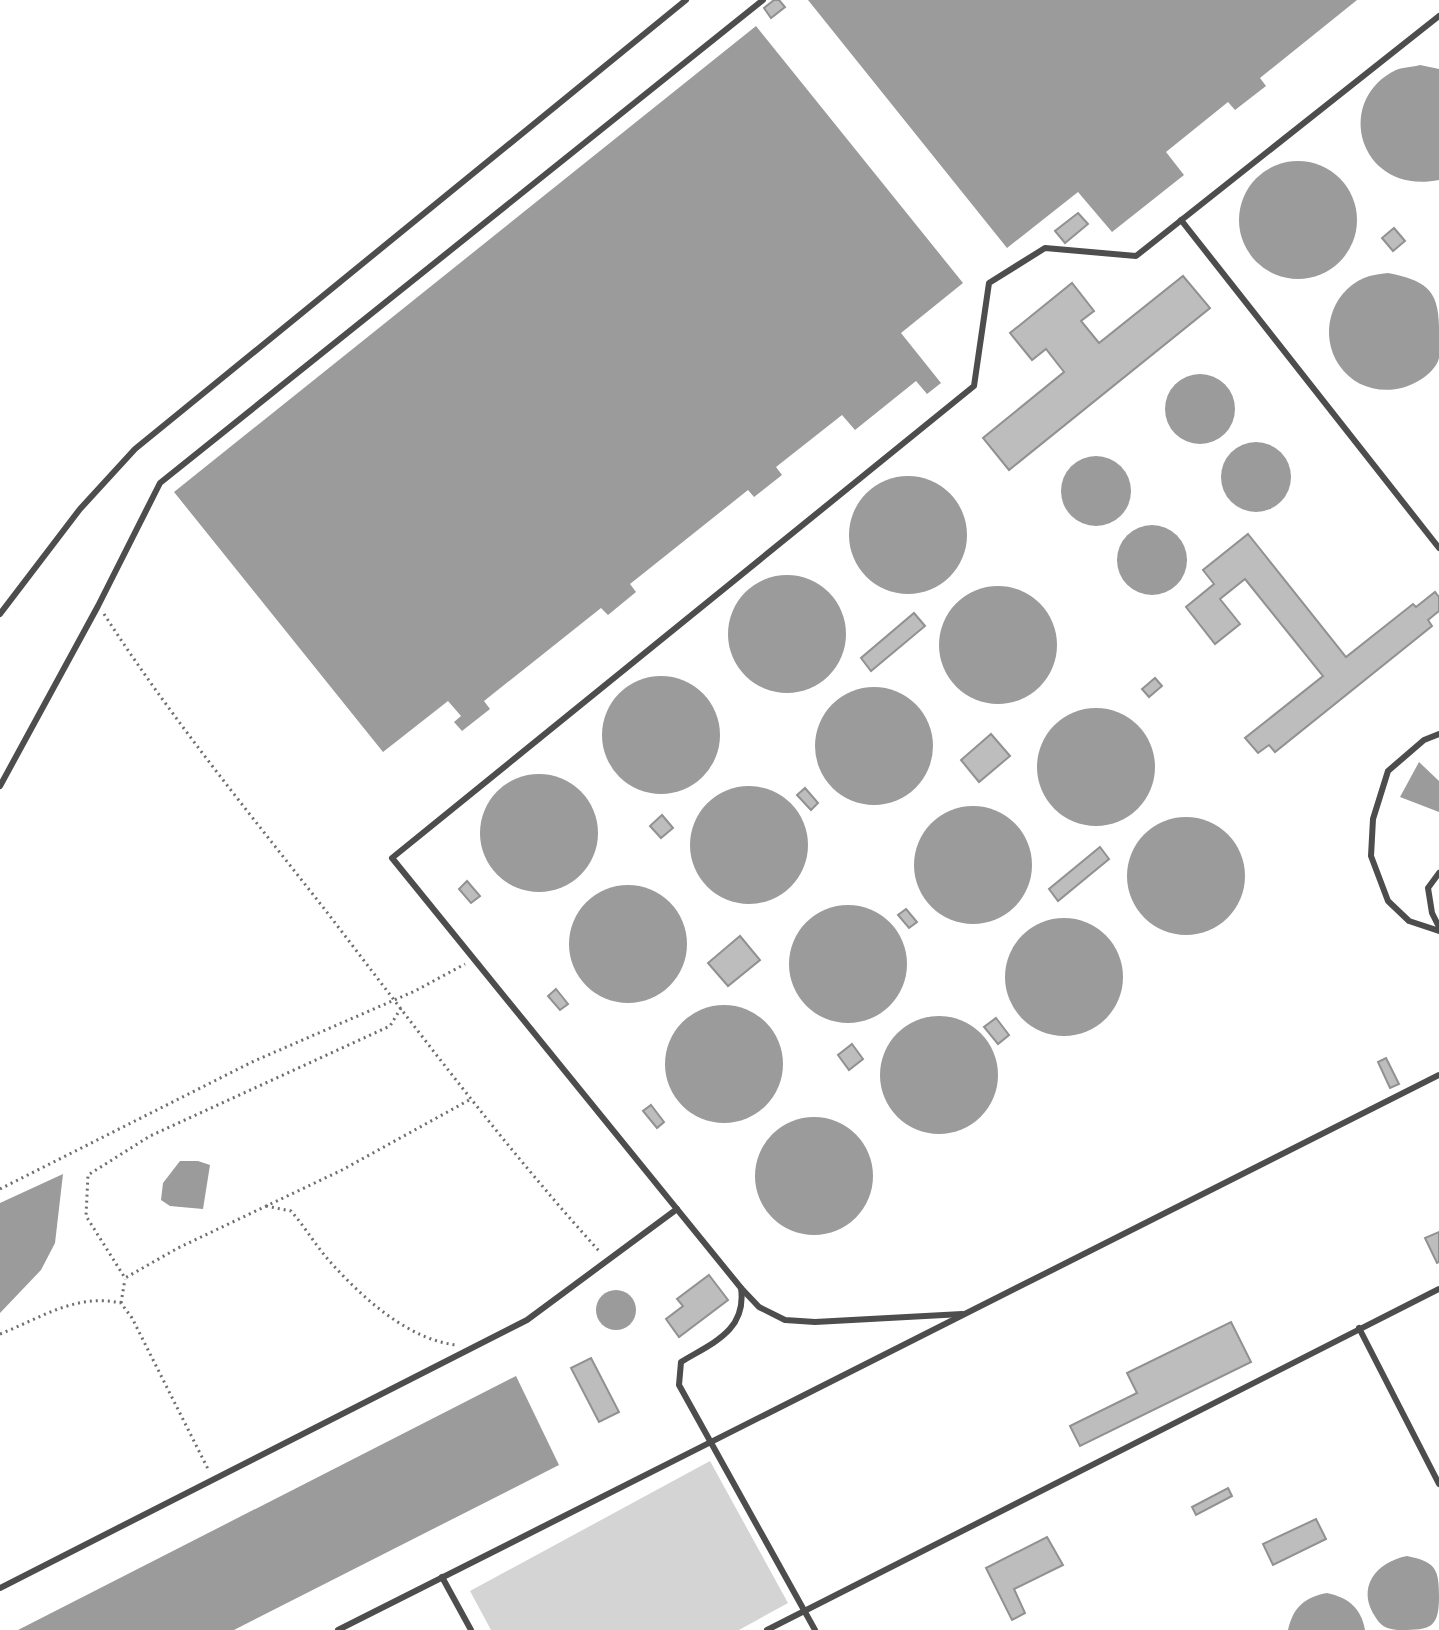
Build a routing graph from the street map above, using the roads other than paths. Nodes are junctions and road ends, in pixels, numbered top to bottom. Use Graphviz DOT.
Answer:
graph roads {
  1 [pos="686,0"];
  2 [pos="763,0"];
  3 [pos="1439,16"];
  4 [pos="1181,220"];
  5 [pos="1439,548"];
  6 [pos="0,614"];
  7 [pos="1439,734"];
  8 [pos="0,786"];
  9 [pos="1439,873"];
  10 [pos="1439,929"];
  11 [pos="1439,1075"];
  12 [pos="677,1209"];
  13 [pos="741,1288"];
  14 [pos="1439,1289"];
  15 [pos="962,1314"];
  16 [pos="1359,1328"];
  17 [pos="710,1441"];
  18 [pos="1438,1479"];
  19 [pos="442,1577"];
  20 [pos="0,1588"];
  21 [pos="805,1610"];
  22 [pos="338,1630"];
  23 [pos="471,1630"];
  24 [pos="767,1630"];
  25 [pos="815,1630"];
  1 -- 6 [label="lane"];
  2 -- 8 [label="lane"];
  3 -- 4 [label="lane"];
  4 -- 5 [label="lane"];
  4 -- 12 [label="lane"];
  7 -- 10 [label="lane"];
  9 -- 10 [label="lane"];
  11 -- 15 [label="lane"];
  12 -- 13 [label="lane"];
  12 -- 20 [label="lane"];
  13 -- 15 [label="lane"];
  13 -- 17 [label="lane"];
  14 -- 16 [label="lane"];
  15 -- 17 [label="lane"];
  16 -- 18 [label="lane"];
  16 -- 21 [label="lane"];
  17 -- 19 [label="lane"];
  17 -- 21 [label="lane"];
  19 -- 22 [label="lane"];
  19 -- 23 [label="lane"];
  21 -- 24 [label="lane"];
  21 -- 25 [label="lane"];
}
